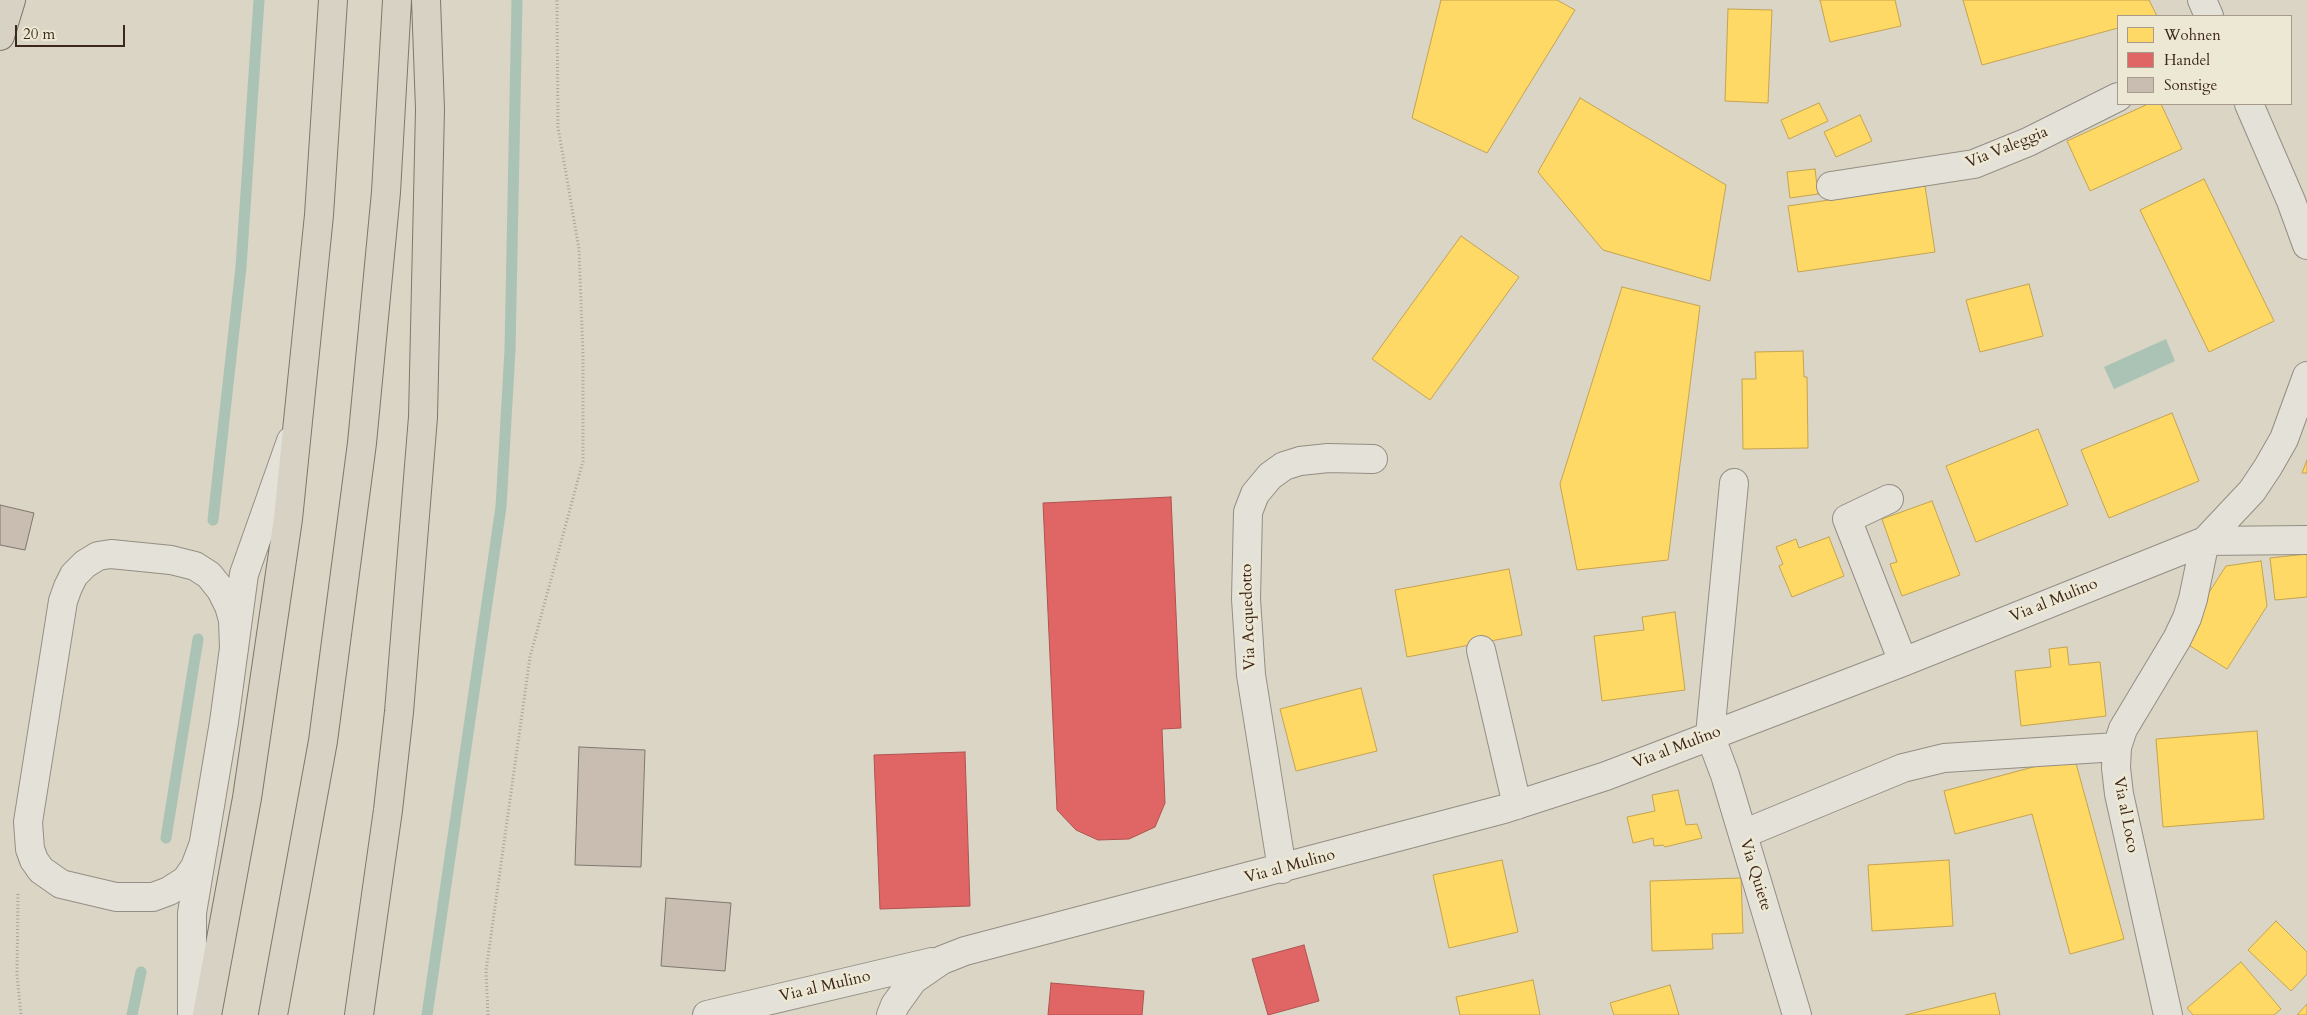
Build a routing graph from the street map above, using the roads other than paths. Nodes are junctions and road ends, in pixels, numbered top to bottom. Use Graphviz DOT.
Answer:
graph roads {
  1 [pos="11,0"];
  2 [pos="333,0"];
  3 [pos="397,0"];
  4 [pos="426,0"];
  5 [pos="2202,0"];
  6 [pos="2210,15"];
  7 [pos="0,36"];
  8 [pos="2117,98"];
  9 [pos="2249,105"];
  10 [pos="1831,186"];
  11 [pos="2307,245"];
  12 [pos="2307,376"];
  13 [pos="300,416"];
  14 [pos="1373,459"];
  15 [pos="1734,483"];
  16 [pos="1889,499"];
  17 [pos="2307,540"];
  18 [pos="2205,541"];
  19 [pos="234,648"];
  20 [pos="1481,650"];
  21 [pos="1902,662"];
  22 [pos="1710,735"];
  23 [pos="2117,748"];
  24 [pos="1517,805"];
  25 [pos="1742,834"];
  26 [pos="204,843"];
  27 [pos="1282,869"];
  28 [pos="942,960"];
  29 [pos="893,1010"];
  30 [pos="192,1015"];
  31 [pos="207,1015"];
  32 [pos="273,1015"];
  33 [pos="359,1015"];
  34 [pos="707,1015"];
  35 [pos="1797,1015"];
  36 [pos="2168,1015"];
  1 -- 7 [label="highway"];
  2 -- 13 [label="highway"];
  3 -- 32 [label="highway"];
  4 -- 33 [label="highway"];
  5 -- 6 [label="street"];
  8 -- 10 [label="street, Via Valeggia"];
  9 -- 11 [label="street"];
  12 -- 18 [label="street, Via al Mulino"];
  13 -- 19 [label="street"];
  13 -- 31 [label="highway"];
  14 -- 27 [label="street, Via Acquedotto"];
  15 -- 22 [label="street"];
  16 -- 21 [label="street"];
  17 -- 18 [label="street"];
  18 -- 21 [label="street, Via al Mulino"];
  18 -- 23 [label="street, Via al Loco"];
  19 -- 26 [label="street"];
  19 -- 26 [label="street"];
  20 -- 24 [label="street"];
  21 -- 22 [label="street, Via al Mulino"];
  22 -- 24 [label="street, Via al Mulino"];
  22 -- 25 [label="street, Via Quiete"];
  23 -- 25 [label="street"];
  23 -- 36 [label="street, Via al Loco"];
  24 -- 27 [label="street, Via al Mulino"];
  25 -- 35 [label="street, Via Quiete"];
  26 -- 30 [label="street"];
  27 -- 28 [label="street, Via al Mulino"];
  28 -- 29 [label="street, Via al Mulino"];
  28 -- 34 [label="street, Via al Mulino"];
}
